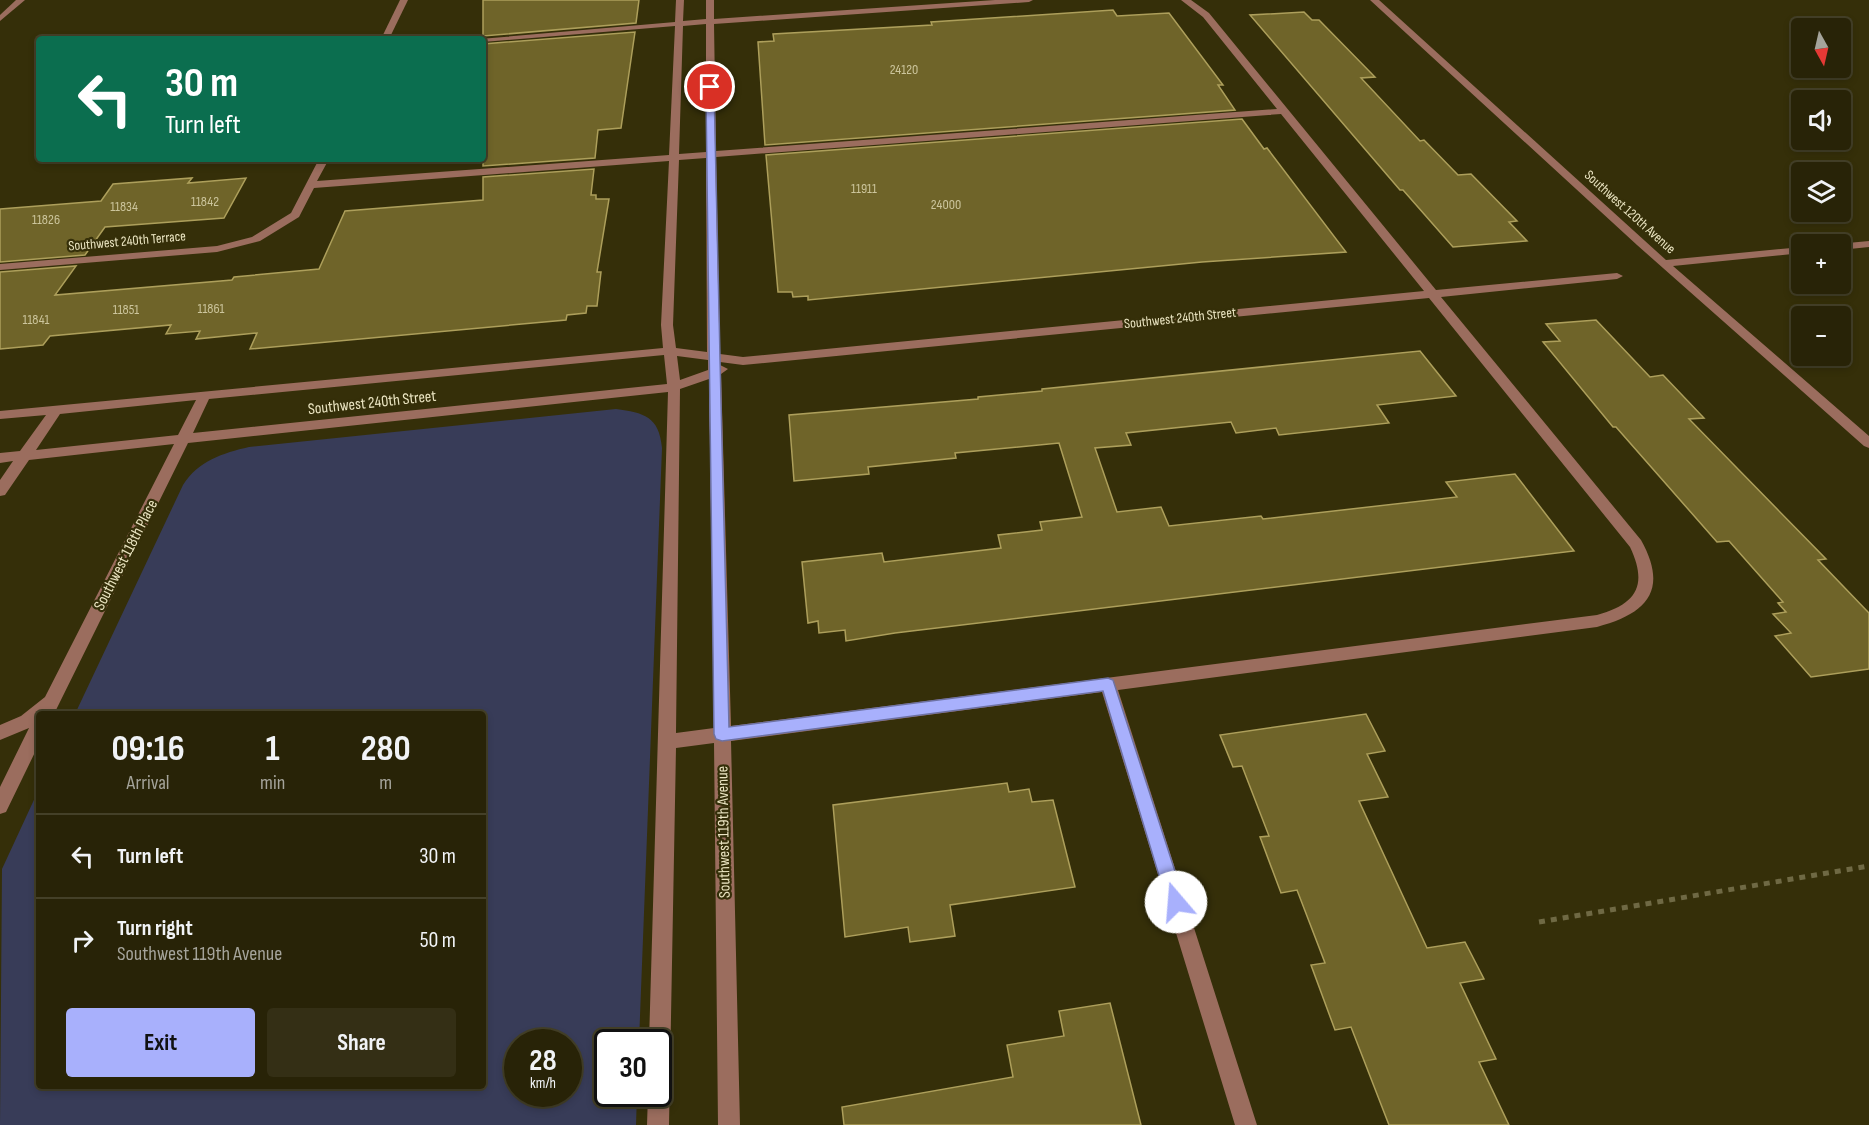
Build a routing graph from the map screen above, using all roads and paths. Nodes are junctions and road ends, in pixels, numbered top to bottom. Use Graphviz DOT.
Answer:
graph roads {
  1 [pos="21,0"];
  2 [pos="404,0"];
  3 [pos="680,0"];
  4 [pos="710,0"];
  5 [pos="1029,0"];
  6 [pos="1185,0"];
  7 [pos="1374,0"];
  8 [pos="0,19"];
  9 [pos="710,21"];
  10 [pos="680,23"];
  11 [pos="386,36"];
  12 [pos="486,40"];
  13 [pos="1283,111"];
  14 [pos="711,154"];
  15 [pos="674,156"];
  16 [pos="322,162"];
  17 [pos="311,185"];
  18 [pos="1869,244"];
  19 [pos="1851,246"];
  20 [pos="1791,251"];
  21 [pos="1665,263"];
  22 [pos="0,267"];
  23 [pos="1617,276"];
  24 [pos="1431,293"];
  25 [pos="670,351"];
  26 [pos="715,364"];
  27 [pos="674,387"];
  28 [pos="205,395"];
  29 [pos="56,410"];
  30 [pos="0,415"];
  31 [pos="185,438"];
  32 [pos="1869,443"];
  33 [pos="24,455"];
  34 [pos="0,458"];
  35 [pos="0,491"];
  36 [pos="1108,684"];
  37 [pos="48,707"];
  38 [pos="36,714"];
  39 [pos="36,732"];
  40 [pos="0,733"];
  41 [pos="722,734"];
  42 [pos="666,742"];
  43 [pos="0,806"];
  44 [pos="1869,866"];
  45 [pos="1539,922"];
  46 [pos="658,1125"];
  47 [pos="729,1125"];
  48 [pos="1246,1125"];
  1 -- 8 [label="street"];
  2 -- 11 [label="street"];
  3 -- 10 [label="street"];
  4 -- 9 [label="street, Southwest 119th Avenue"];
  5 -- 9 [label="street"];
  6 -- 13 [label="street"];
  7 -- 21 [label="street, Southwest 120th Avenue"];
  9 -- 10 [label="street"];
  9 -- 14 [label="street, Southwest 119th Avenue"];
  10 -- 12 [label="street"];
  10 -- 15 [label="street"];
  13 -- 14 [label="street"];
  13 -- 24 [label="street"];
  14 -- 15 [label="street"];
  14 -- 26 [label="street, Southwest 119th Avenue"];
  15 -- 17 [label="street"];
  15 -- 25 [label="street"];
  16 -- 17 [label="street"];
  17 -- 22 [label="street, Southwest 240th Terrace"];
  18 -- 19 [label="street"];
  20 -- 21 [label="street"];
  21 -- 32 [label="street, Southwest 120th Avenue"];
  23 -- 24 [label="street, Southwest 240th Street"];
  24 -- 26 [label="street, Southwest 240th Street"];
  24 -- 36 [label="street"];
  25 -- 26 [label="street, Southwest 240th Street"];
  25 -- 27 [label="street"];
  25 -- 28 [label="street, Southwest 240th Street"];
  26 -- 27 [label="street, Southwest 240th Street"];
  26 -- 41 [label="street, Southwest 119th Avenue"];
  27 -- 31 [label="street, Southwest 240th Street"];
  27 -- 42 [label="street"];
  28 -- 29 [label="street, Southwest 240th Street"];
  28 -- 31 [label="street, Southwest 118th Place"];
  29 -- 30 [label="street, Southwest 240th Street"];
  29 -- 33 [label="street"];
  31 -- 33 [label="street, Southwest 240th Street"];
  31 -- 37 [label="street, Southwest 118th Place"];
  33 -- 34 [label="street, Southwest 240th Street"];
  33 -- 35 [label="street"];
  36 -- 41 [label="street"];
  36 -- 48 [label="street"];
  38 -- 40 [label="street"];
  39 -- 43 [label="street"];
  41 -- 42 [label="street"];
  41 -- 47 [label="street, Southwest 119th Avenue"];
  42 -- 46 [label="street"];
  44 -- 45 [label="path"];
}
